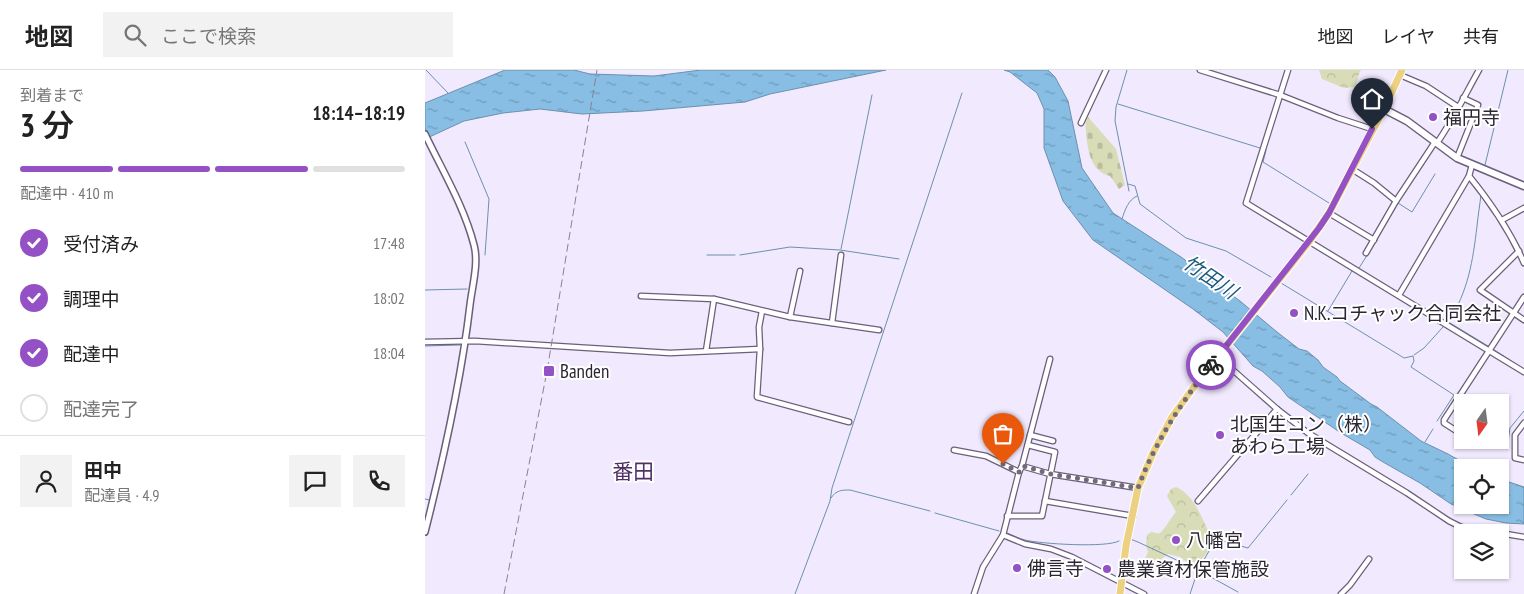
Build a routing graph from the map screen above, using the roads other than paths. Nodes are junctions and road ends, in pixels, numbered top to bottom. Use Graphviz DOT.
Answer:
graph roads {
  1 [pos="1106,70"];
  2 [pos="1200,70"];
  3 [pos="1288,70"];
  4 [pos="1479,70"];
  5 [pos="1401,73"];
  6 [pos="1280,95"];
  7 [pos="1463,98"];
  8 [pos="1458,107"];
  9 [pos="1384,109"];
  10 [pos="1081,124"];
  11 [pos="1372,129"];
  12 [pos="425,134"];
  13 [pos="1436,142"];
  14 [pos="1457,158"];
  15 [pos="1472,165"];
  16 [pos="1352,168"];
  17 [pos="1469,176"];
  18 [pos="1524,186"];
  19 [pos="1396,201"];
  20 [pos="1524,208"];
  21 [pos="1329,213"];
  22 [pos="1502,220"];
  23 [pos="1374,240"];
  24 [pos="1309,242"];
  25 [pos="1519,251"];
  26 [pos="1366,253"];
  27 [pos="841,255"];
  28 [pos="1524,263"];
  29 [pos="800,271"];
  30 [pos="641,296"];
  31 [pos="1399,296"];
  32 [pos="1524,297"];
  33 [pos="714,299"];
  34 [pos="762,311"];
  35 [pos="1513,314"];
  36 [pos="790,317"];
  37 [pos="1524,320"];
  38 [pos="832,323"];
  39 [pos="879,330"];
  40 [pos="466,341"];
  41 [pos="425,342"];
  42 [pos="760,349"];
  43 [pos="1489,349"];
  44 [pos="706,351"];
  45 [pos="1217,356"];
  46 [pos="1050,359"];
  47 [pos="1524,372"];
  48 [pos="1460,394"];
  49 [pos="1454,403"];
  50 [pos="1277,409"];
  51 [pos="849,422"];
  52 [pos="1524,424"];
  53 [pos="1454,430"];
  54 [pos="1030,435"];
  55 [pos="1053,440"];
  56 [pos="1028,445"];
  57 [pos="955,450"];
  58 [pos="1524,460"];
  59 [pos="1023,466"];
  60 [pos="1019,472"];
  61 [pos="1051,474"];
  62 [pos="1138,488"];
  63 [pos="1045,501"];
  64 [pos="1198,501"];
  65 [pos="1007,516"];
  66 [pos="1133,516"];
  67 [pos="1455,524"];
  68 [pos="425,532"];
  69 [pos="1003,535"];
  70 [pos="1509,535"];
  71 [pos="1524,537"];
  72 [pos="1369,560"];
  73 [pos="1121,582"];
  74 [pos="974,594"];
  75 [pos="1120,594"];
  76 [pos="1144,594"];
  77 [pos="1341,594"];
  1 -- 10 [label="street"];
  2 -- 6 [label="street"];
  3 -- 6 [label="street"];
  4 -- 7 [label="street"];
  5 -- 8 [label="street"];
  5 -- 9 [label="main road"];
  6 -- 11 [label="street"];
  6 -- 24 [label="street"];
  7 -- 8 [label="street"];
  7 -- 14 [label="street"];
  8 -- 13 [label="street"];
  9 -- 11 [label="main road"];
  9 -- 13 [label="main road"];
  11 -- 16 [label="main road"];
  12 -- 40 [label="street"];
  13 -- 14 [label="main road"];
  13 -- 19 [label="street"];
  14 -- 15 [label="main road"];
  15 -- 17 [label="street"];
  15 -- 18 [label="main road"];
  16 -- 19 [label="street"];
  16 -- 21 [label="main road"];
  17 -- 22 [label="street"];
  17 -- 31 [label="street"];
  19 -- 23 [label="street"];
  20 -- 22 [label="street"];
  21 -- 23 [label="street"];
  21 -- 24 [label="main road"];
  22 -- 25 [label="street"];
  23 -- 26 [label="street"];
  24 -- 31 [label="street"];
  24 -- 45 [label="main road"];
  25 -- 28 [label="street"];
  25 -- 35 [label="street"];
  27 -- 38 [label="street"];
  29 -- 36 [label="street"];
  30 -- 33 [label="street"];
  31 -- 43 [label="street"];
  32 -- 35 [label="street"];
  33 -- 34 [label="street"];
  33 -- 44 [label="street"];
  34 -- 36 [label="street"];
  34 -- 42 [label="street"];
  35 -- 37 [label="street"];
  35 -- 43 [label="street"];
  36 -- 38 [label="street"];
  38 -- 39 [label="street"];
  40 -- 41 [label="street"];
  40 -- 44 [label="street"];
  40 -- 68 [label="street"];
  42 -- 44 [label="street"];
  42 -- 51 [label="street"];
  43 -- 47 [label="street"];
  43 -- 48 [label="street"];
  45 -- 50 [label="street"];
  45 -- 62 [label="main road"];
  46 -- 54 [label="street"];
  49 -- 53 [label="street"];
  50 -- 64 [label="street"];
  50 -- 67 [label="street"];
  52 -- 58 [label="street"];
  54 -- 55 [label="street"];
  54 -- 56 [label="street"];
  56 -- 59 [label="street"];
  56 -- 61 [label="street"];
  57 -- 60 [label="street"];
  59 -- 60 [label="street"];
  59 -- 61 [label="street"];
  60 -- 65 [label="street"];
  61 -- 62 [label="street"];
  61 -- 63 [label="street"];
  62 -- 66 [label="main road"];
  63 -- 65 [label="street"];
  63 -- 66 [label="street"];
  65 -- 69 [label="street"];
  66 -- 73 [label="main road"];
  69 -- 73 [label="street"];
  69 -- 74 [label="street"];
  70 -- 71 [label="street"];
  72 -- 77 [label="street"];
  73 -- 75 [label="main road"];
  73 -- 76 [label="street"];
}
